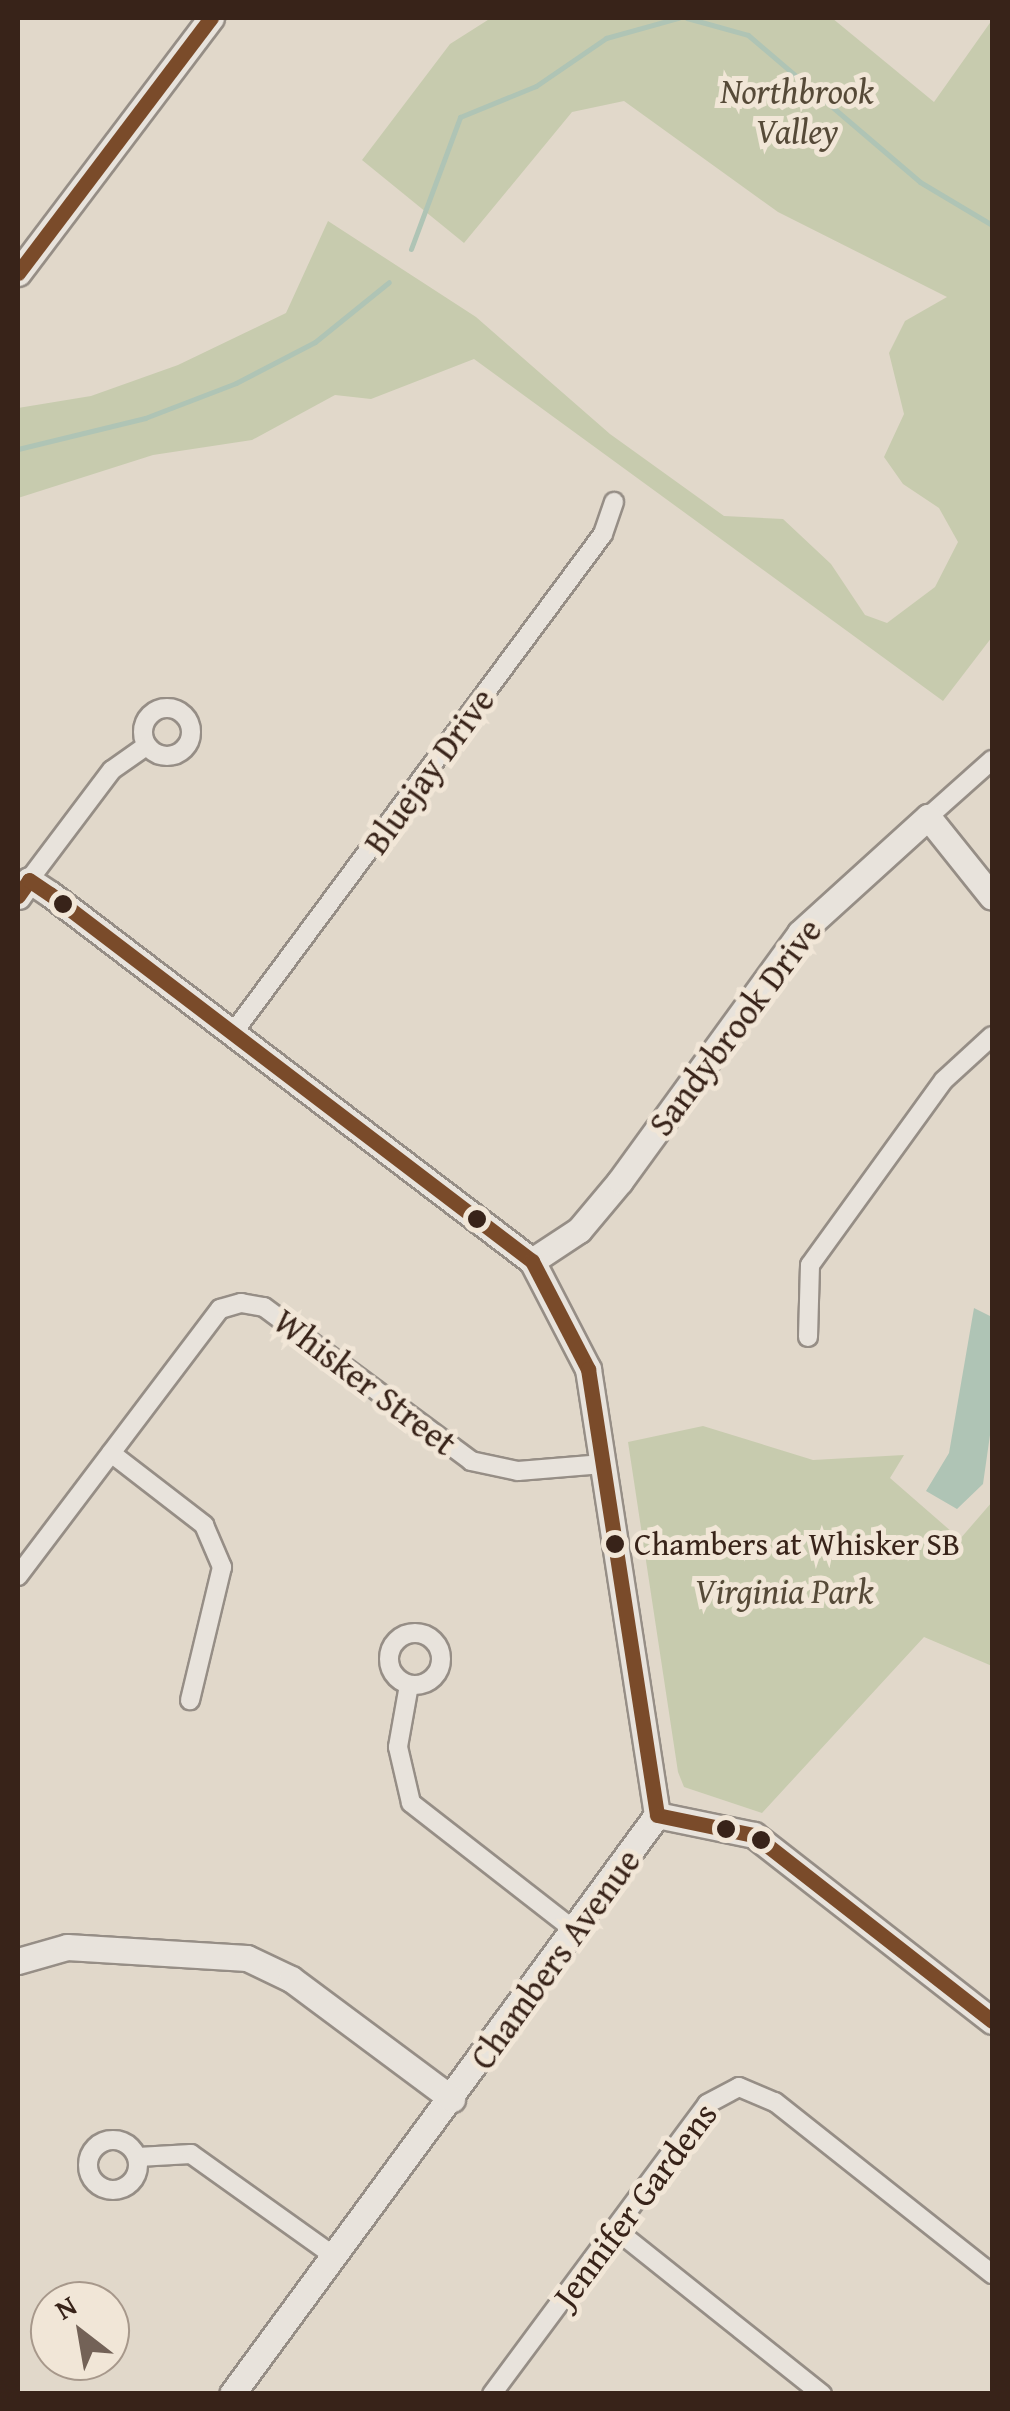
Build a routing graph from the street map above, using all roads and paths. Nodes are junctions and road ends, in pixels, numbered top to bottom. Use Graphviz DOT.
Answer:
graph roads {
  1 [pos="211,18"];
  2 [pos="18,273"];
  3 [pos="614,502"];
  4 [pos="146,746"];
  5 [pos="992,760"];
  6 [pos="928,817"];
  7 [pos="23,888"];
  8 [pos="992,897"];
  9 [pos="233,1033"];
  10 [pos="992,1036"];
  11 [pos="532,1261"];
  12 [pos="808,1337"];
  13 [pos="111,1453"];
  14 [pos="604,1464"];
  15 [pos="18,1576"];
  16 [pos="409,1685"];
  17 [pos="190,1700"];
  18 [pos="657,1815"];
  19 [pos="577,1932"];
  20 [pos="18,1961"];
  21 [pos="992,2021"];
  22 [pos="452,2099"];
  23 [pos="138,2157"];
  24 [pos="615,2229"];
  25 [pos="334,2256"];
  26 [pos="992,2274"];
  27 [pos="498,2391"];
  28 [pos="232,2394"];
  29 [pos="822,2394"];
  1 -- 2 [label="street"];
  3 -- 9 [label="street, Bluejay Drive"];
  4 -- 7 [label="street"];
  5 -- 6 [label="street, Sandybrook Drive"];
  6 -- 8 [label="street"];
  6 -- 11 [label="street, Sandybrook Drive"];
  7 -- 9 [label="street, Chambers Avenue"];
  9 -- 11 [label="street, Chambers Avenue"];
  10 -- 12 [label="street"];
  11 -- 14 [label="street, Chambers Avenue"];
  13 -- 14 [label="street, Whisker Street"];
  13 -- 15 [label="street, Whisker Street"];
  13 -- 17 [label="street"];
  14 -- 18 [label="street, Chambers Avenue"];
  16 -- 19 [label="street"];
  18 -- 19 [label="street, Chambers Avenue"];
  18 -- 21 [label="street"];
  19 -- 22 [label="street, Chambers Avenue"];
  20 -- 22 [label="street"];
  22 -- 25 [label="street, Chambers Avenue"];
  23 -- 25 [label="street"];
  24 -- 26 [label="street, Jennifer Gardens"];
  24 -- 27 [label="street, Jennifer Gardens"];
  24 -- 29 [label="street"];
  25 -- 28 [label="street, Chambers Avenue"];
}
